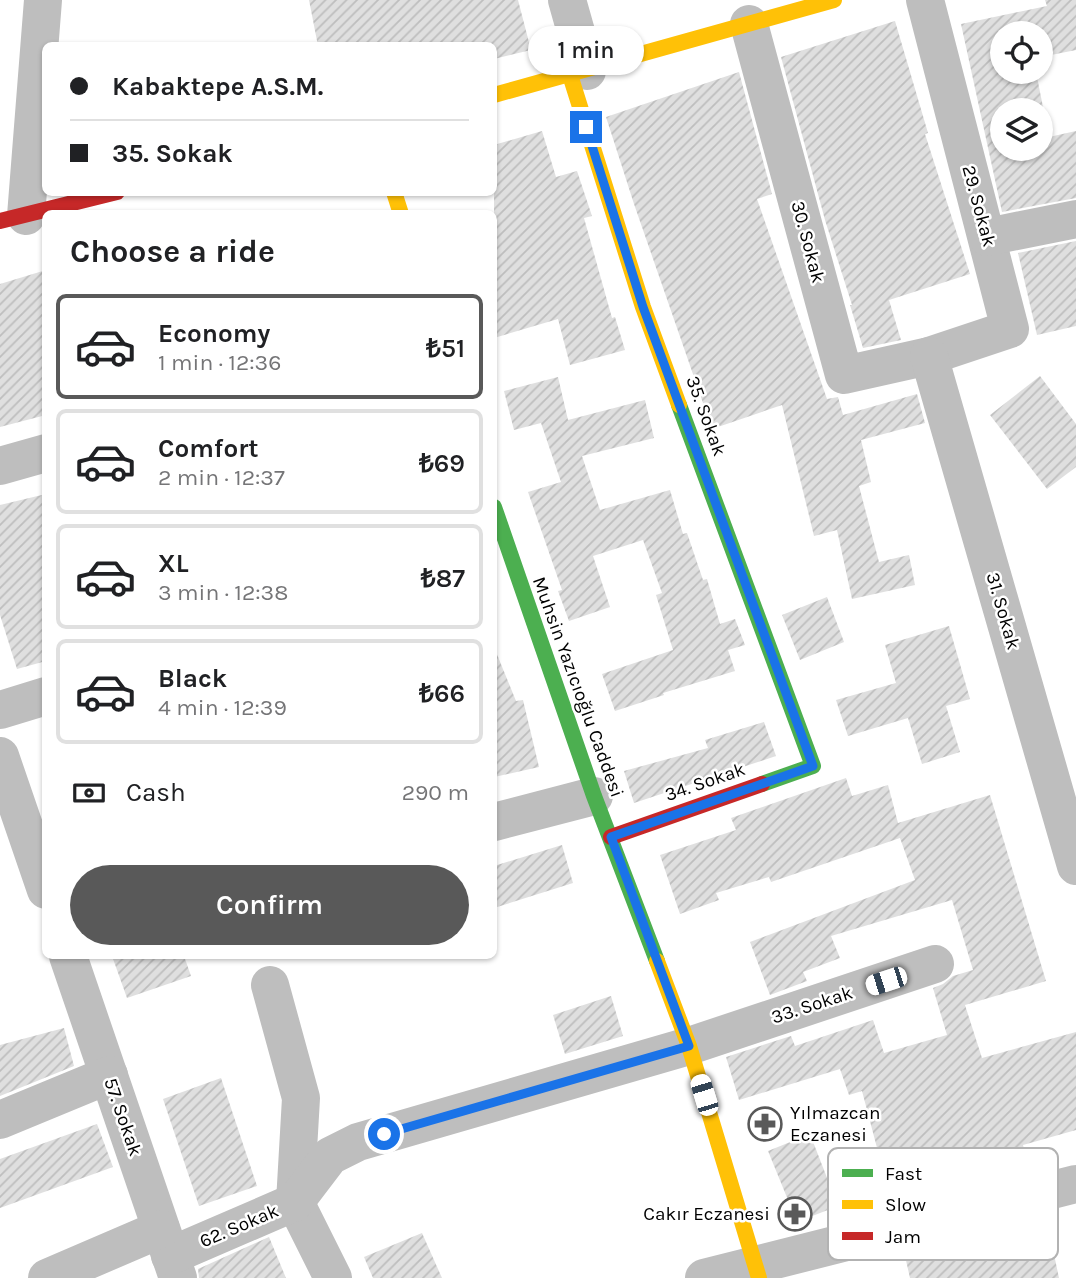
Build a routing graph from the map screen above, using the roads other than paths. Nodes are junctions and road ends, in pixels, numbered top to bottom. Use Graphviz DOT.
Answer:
graph roads {
  1 [pos="43,0"];
  2 [pos="567,0"];
  3 [pos="834,0"];
  4 [pos="925,0"];
  5 [pos="749,24"];
  6 [pos="578,73"];
  7 [pos="497,94"];
  8 [pos="101,196"];
  9 [pos="45,210"];
  10 [pos="42,211"];
  11 [pos="13,218"];
  12 [pos="1076,219"];
  13 [pos="987,237"];
  14 [pos="929,356"];
  15 [pos="42,454"];
  16 [pos="0,466"];
  17 [pos="497,527"];
  18 [pos="502,561"];
  19 [pos="42,697"];
  20 [pos="0,710"];
  21 [pos="0,756"];
  22 [pos="813,766"];
  23 [pos="594,796"];
  24 [pos="497,821"];
  25 [pos="611,837"];
  26 [pos="1076,866"];
  27 [pos="42,878"];
  28 [pos="69,959"];
  29 [pos="935,964"];
  30 [pos="270,985"];
  31 [pos="689,1046"];
  32 [pos="109,1075"];
  33 [pos="0,1120"];
  34 [pos="1076,1184"];
  35 [pos="1058,1189"];
  36 [pos="295,1202"];
  37 [pos="828,1252"];
  38 [pos="170,1254"];
  39 [pos="757,1272"];
  40 [pos="47,1278"];
  41 [pos="333,1278"];
  42 [pos="704,1278"];
  1 -- 11 [label="street"];
  2 -- 6 [label="street"];
  3 -- 5 [label="main road"];
  4 -- 13 [label="street, 29. Sokak"];
  5 -- 6 [label="main road"];
  5 -- 14 [label="street, 30. Sokak"];
  6 -- 7 [label="main road"];
  6 -- 22 [label="main road, 35. Sokak"];
  8 -- 9 [label="main road"];
  10 -- 11 [label="main road"];
  12 -- 13 [label="street"];
  13 -- 14 [label="street, 29. Sokak"];
  14 -- 26 [label="street, 31. Sokak"];
  15 -- 16 [label="street"];
  17 -- 18 [label="main road, Muhsin Yazıcıoğlu Caddesi"];
  18 -- 23 [label="main road, Muhsin Yazıcıoğlu Caddesi"];
  19 -- 20 [label="street"];
  21 -- 27 [label="street"];
  22 -- 25 [label="main road, 34. Sokak"];
  23 -- 24 [label="street"];
  23 -- 25 [label="main road, Muhsin Yazıcıoğlu Caddesi"];
  25 -- 31 [label="main road, Muhsin Yazıcıoğlu Caddesi"];
  28 -- 32 [label="street, 57. Sokak"];
  29 -- 31 [label="street, 33. Sokak"];
  30 -- 36 [label="street"];
  31 -- 36 [label="street, 62. Sokak"];
  31 -- 39 [label="main road, Muhsin Yazıcıoğlu Caddesi"];
  32 -- 33 [label="street"];
  32 -- 38 [label="street, 57. Sokak"];
  34 -- 35 [label="street"];
  36 -- 38 [label="street, 62. Sokak"];
  36 -- 41 [label="street"];
  37 -- 39 [label="street"];
  38 -- 40 [label="street, 62. Sokak"];
  39 -- 42 [label="street"];
}
